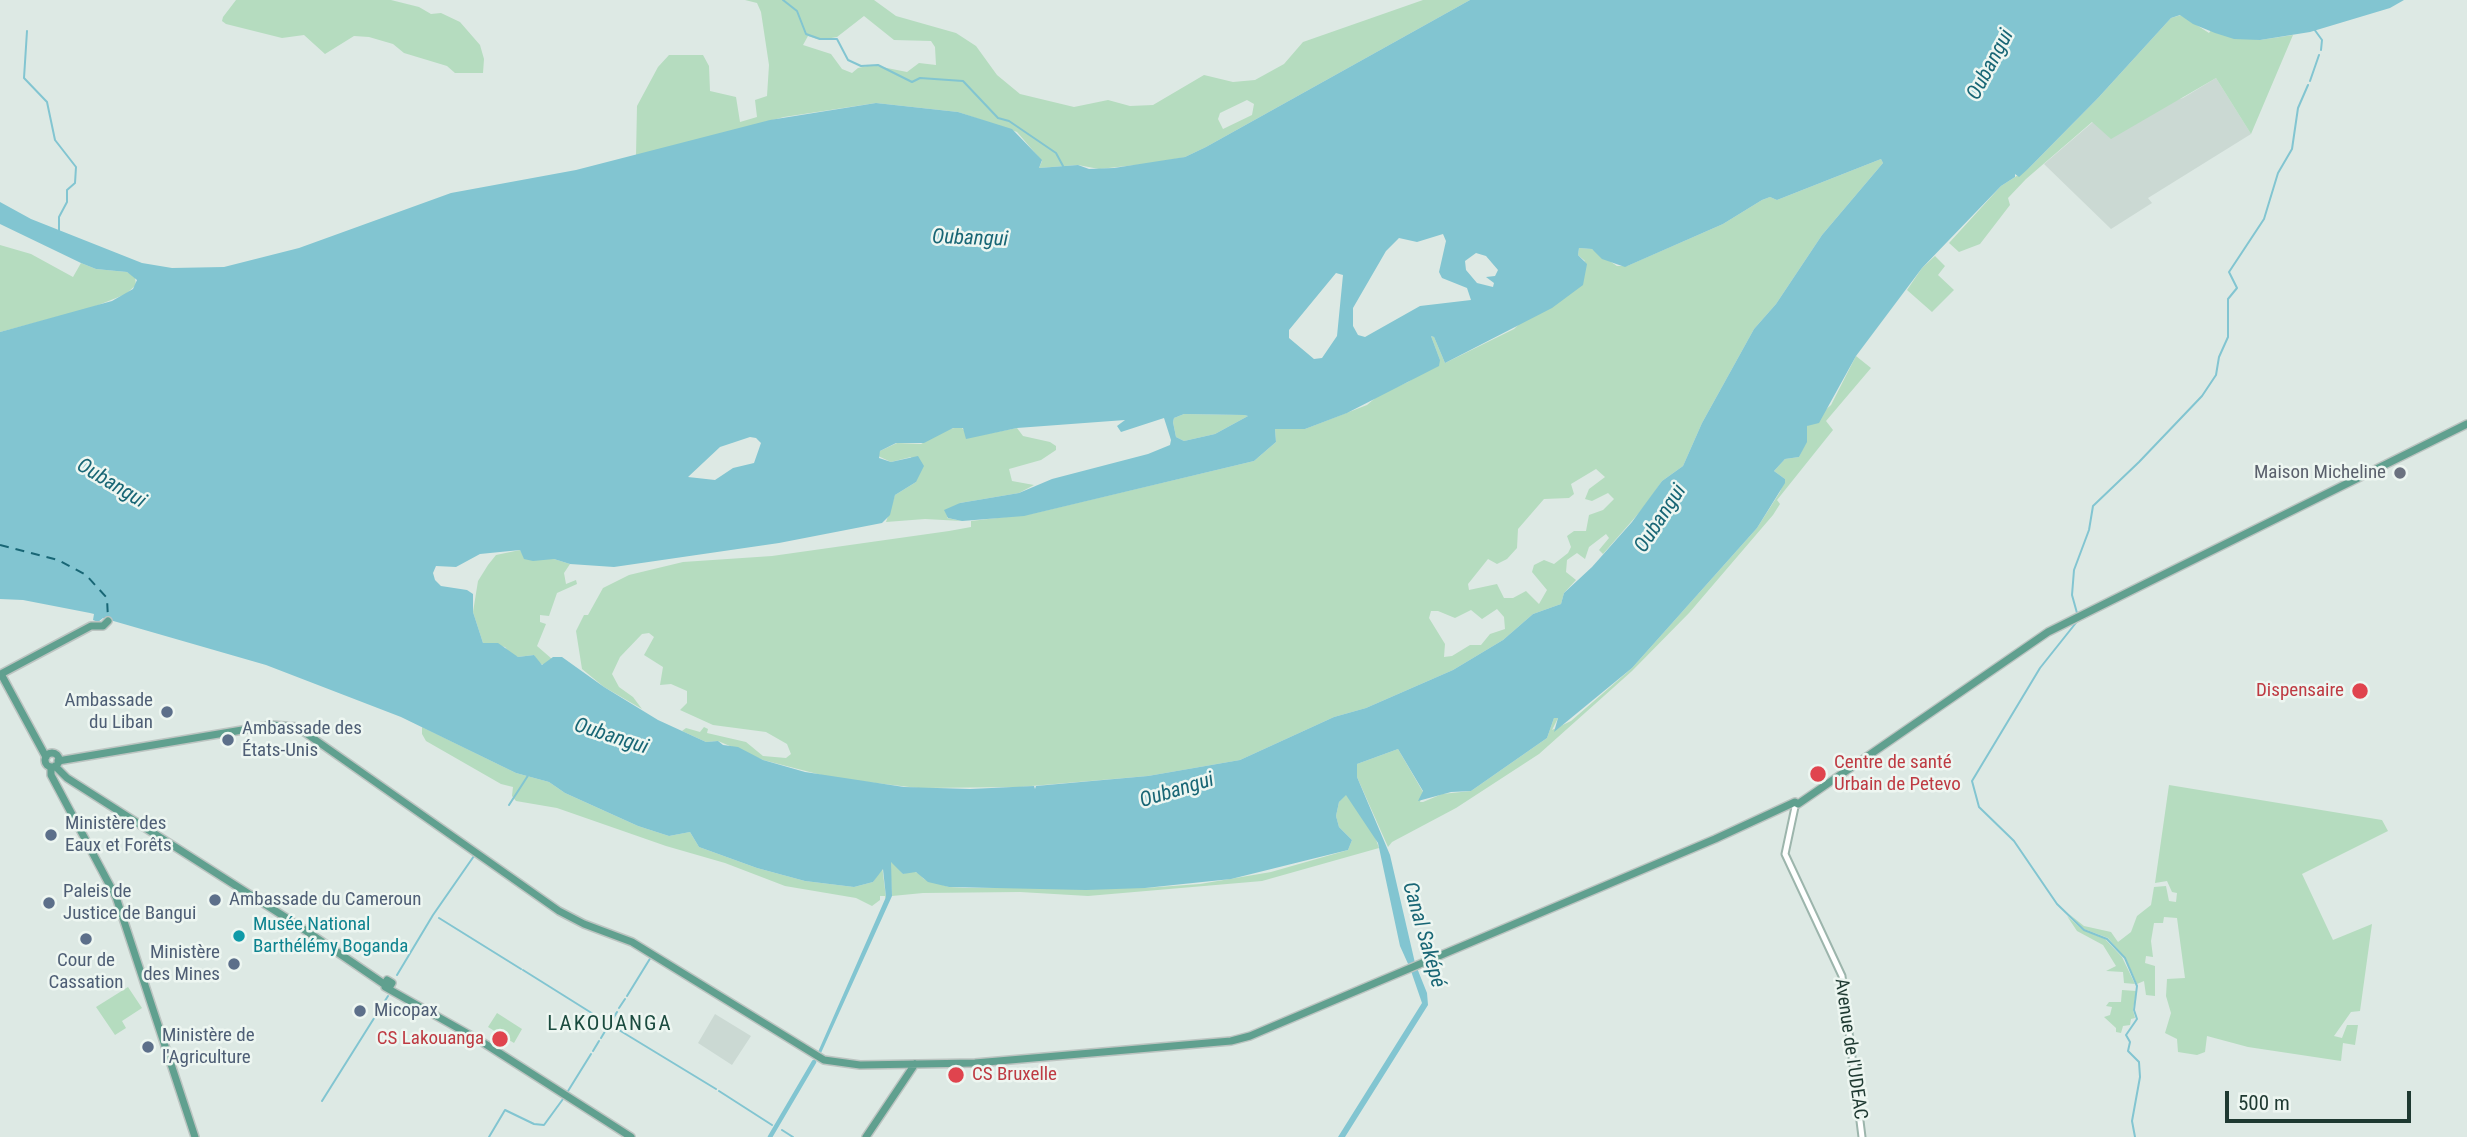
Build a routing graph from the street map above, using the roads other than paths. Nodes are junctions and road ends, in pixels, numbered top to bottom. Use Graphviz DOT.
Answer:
graph roads {
  1 [pos="2467,424"];
  2 [pos="108,621"];
  3 [pos="1,674"];
  4 [pos="55,765"];
  5 [pos="1795,805"];
  6 [pos="898,1064"];
  7 [pos="915,1064"];
  8 [pos="904,1078"];
  9 [pos="195,1137"];
  10 [pos="632,1137"];
  11 [pos="866,1137"];
  12 [pos="1862,1137"];
  1 -- 5 [label="main road"];
  2 -- 3 [label="main road"];
  3 -- 4 [label="main road"];
  4 -- 6 [label="main road"];
  4 -- 9 [label="main road"];
  4 -- 10 [label="main road"];
  5 -- 7 [label="main road"];
  5 -- 12 [label="main road, Avenue de I'UDEAC"];
  6 -- 7 [label="main road"];
  6 -- 8 [label="main road"];
  7 -- 8 [label="main road"];
  8 -- 11 [label="main road"];
}
